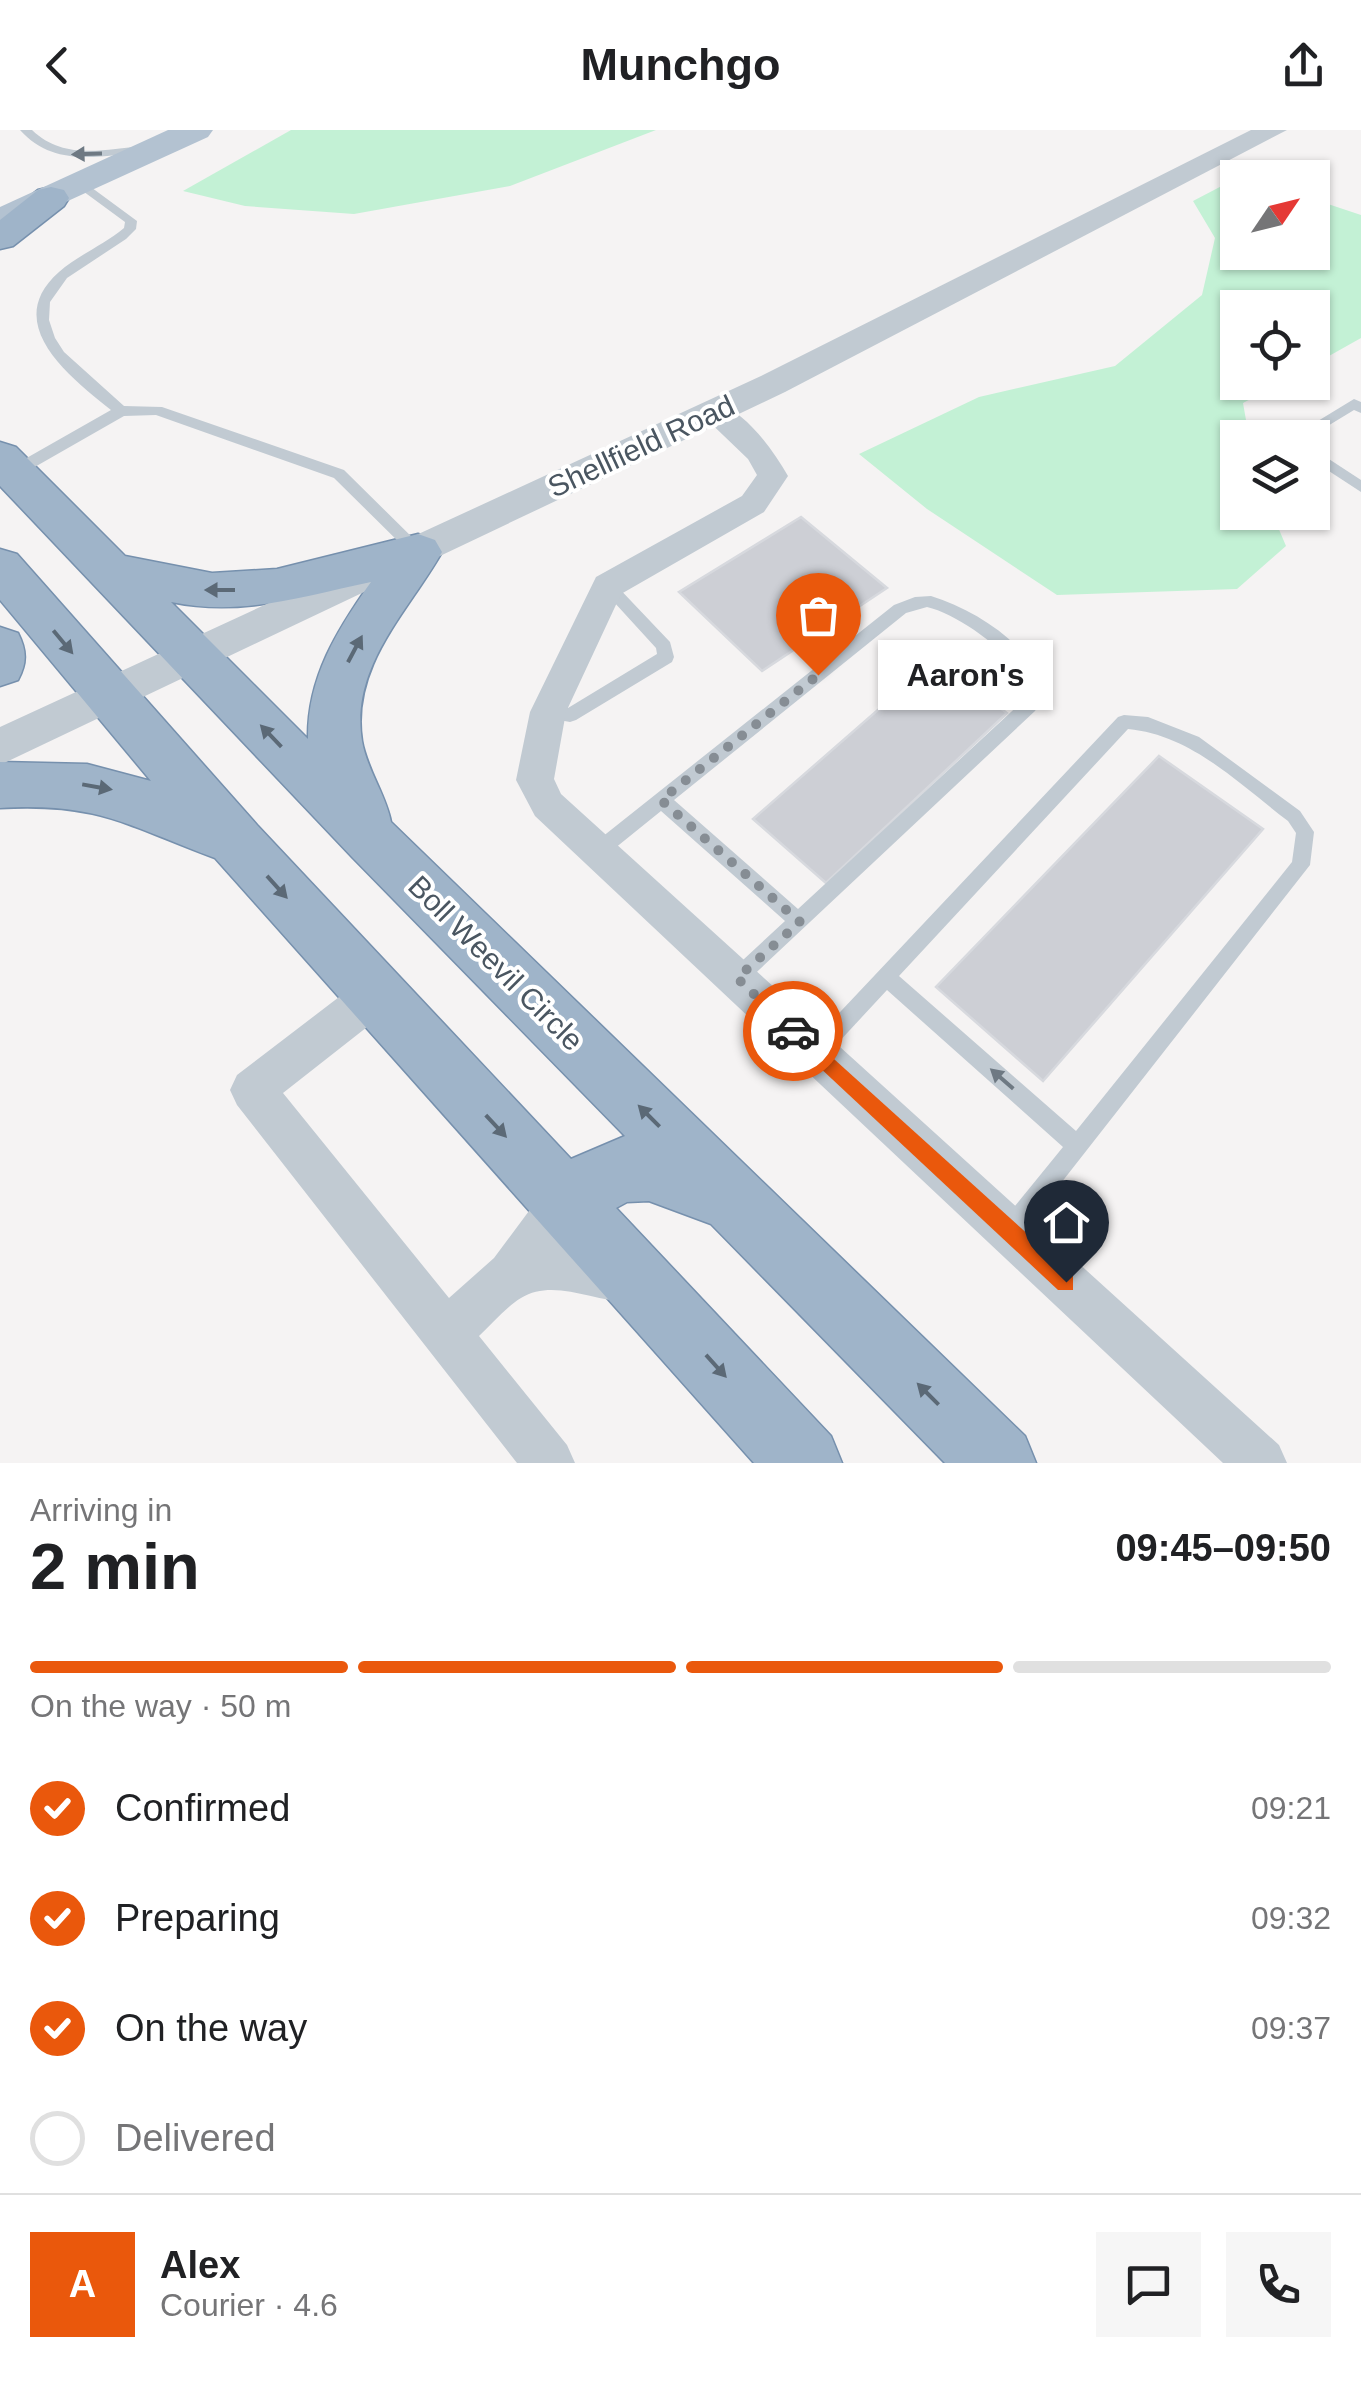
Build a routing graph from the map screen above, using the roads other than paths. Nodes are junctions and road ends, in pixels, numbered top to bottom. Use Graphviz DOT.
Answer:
graph roads {
  1 [pos="26,130"];
  2 [pos="196,130"];
  3 [pos="1273,130"];
  4 [pos="157,148"];
  5 [pos="66,191"];
  6 [pos="0,208"];
  7 [pos="0,221"];
  8 [pos="0,238"];
  9 [pos="1359,404"];
  10 [pos="121,410"];
  11 [pos="714,412"];
  12 [pos="1329,420"];
  13 [pos="7,465"];
  14 [pos="1330,465"];
  15 [pos="1361,487"];
  16 [pos="418,552"];
  17 [pos="0,568"];
  18 [pos="106,570"];
  19 [pos="608,586"];
  20 [pos="0,647"];
  21 [pos="192,656"];
  22 [pos="0,666"];
  23 [pos="108,695"];
  24 [pos="548,712"];
  25 [pos="0,747"];
  26 [pos="0,785"];
  27 [pos="661,800"];
  28 [pos="372,840"];
  29 [pos="237,843"];
  30 [pos="598,851"];
  31 [pos="800,922"];
  32 [pos="886,977"];
  33 [pos="737,978"];
  34 [pos="375,995"];
  35 [pos="816,1052"];
  36 [pos="1075,1144"];
  37 [pos="564,1200"];
  38 [pos="736,1202"];
  39 [pos="1010,1231"];
  40 [pos="511,1275"];
  41 [pos="642,1285"];
  42 [pos="446,1333"];
  43 [pos="549,1463"];
  44 [pos="804,1463"];
  45 [pos="998,1463"];
  46 [pos="1261,1463"];
  4 -- 1 [label="lane, one-way"];
  2 -- 4 [label="main road"];
  3 -- 11 [label="street, Shellfield Road"];
  4 -- 5 [label="main road"];
  5 -- 6 [label="highway"];
  5 -- 7 [label="main road"];
  5 -- 8 [label="highway"];
  5 -- 10 [label="lane"];
  9 -- 12 [label="lane"];
  10 -- 13 [label="lane"];
  10 -- 16 [label="lane"];
  11 -- 16 [label="street, Shellfield Road"];
  11 -- 19 [label="street"];
  13 -- 18 [label="highway, Boll Weevil Circle"];
  14 -- 15 [label="lane"];
  16 -- 18 [label="highway, one-way"];
  16 -- 21 [label="street, Shellfield Road"];
  28 -- 16 [label="highway, one-way"];
  17 -- 23 [label="highway, one-way"];
  18 -- 21 [label="highway, Boll Weevil Circle"];
  19 -- 24 [label="street"];
  19 -- 24 [label="lane"];
  20 -- 22 [label="highway"];
  21 -- 23 [label="street, Shellfield Road"];
  28 -- 21 [label="highway, Boll Weevil Circle, one-way"];
  23 -- 25 [label="street, Shellfield Road"];
  23 -- 29 [label="highway"];
  24 -- 30 [label="street"];
  26 -- 29 [label="highway, one-way"];
  27 -- 30 [label="lane"];
  27 -- 31 [label="lane"];
  27 -- 31 [label="lane"];
  38 -- 28 [label="highway, Boll Weevil Circle, one-way"];
  29 -- 34 [label="highway, one-way"];
  30 -- 33 [label="street"];
  31 -- 33 [label="lane"];
  32 -- 35 [label="lane"];
  36 -- 32 [label="lane, one-way"];
  32 -- 36 [label="lane"];
  33 -- 35 [label="street"];
  34 -- 37 [label="highway, one-way"];
  34 -- 42 [label="street"];
  35 -- 39 [label="street"];
  36 -- 39 [label="lane"];
  37 -- 38 [label="highway"];
  37 -- 40 [label="street"];
  37 -- 41 [label="highway"];
  45 -- 38 [label="highway, Boll Weevil Circle, one-way"];
  39 -- 46 [label="street"];
  40 -- 41 [label="street"];
  40 -- 42 [label="street"];
  41 -- 44 [label="highway, one-way"];
  42 -- 43 [label="street"];
}
